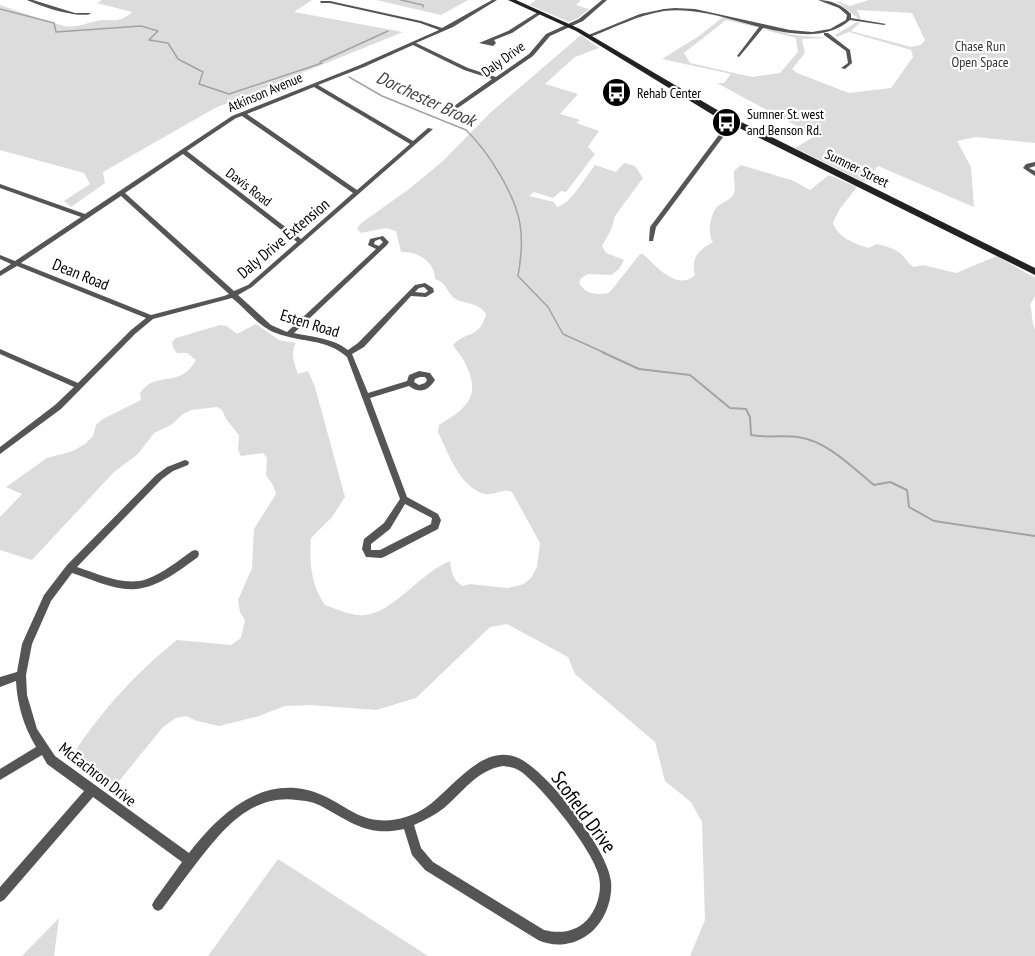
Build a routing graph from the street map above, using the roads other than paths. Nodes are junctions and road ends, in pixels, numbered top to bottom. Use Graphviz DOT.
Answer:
graph roads {
  1 [pos="29,0"];
  2 [pos="43,0"];
  3 [pos="495,0"];
  4 [pos="511,0"];
  5 [pos="605,0"];
  6 [pos="820,0"];
  7 [pos="830,1"];
  8 [pos="37,2"];
  9 [pos="321,3"];
  10 [pos="540,13"];
  11 [pos="89,14"];
  12 [pos="380,14"];
  13 [pos="374,17"];
  14 [pos="849,19"];
  15 [pos="884,24"];
  16 [pos="568,25"];
  17 [pos="764,25"];
  18 [pos="443,30"];
  19 [pos="825,34"];
  20 [pos="588,36"];
  21 [pos="492,40"];
  22 [pos="412,43"];
  23 [pos="739,56"];
  24 [pos="843,68"];
  25 [pos="496,79"];
  26 [pos="314,85"];
  27 [pos="450,111"];
  28 [pos="242,113"];
  29 [pos="732,121"];
  30 [pos="430,129"];
  31 [pos="413,143"];
  32 [pos="183,151"];
  33 [pos="1035,164"];
  34 [pos="1035,174"];
  35 [pos="0,186"];
  36 [pos="121,193"];
  37 [pos="357,193"];
  38 [pos="85,216"];
  39 [pos="651,240"];
  40 [pos="301,242"];
  41 [pos="380,249"];
  42 [pos="0,257"];
  43 [pos="16,263"];
  44 [pos="1035,272"];
  45 [pos="0,274"];
  46 [pos="410,294"];
  47 [pos="234,295"];
  48 [pos="151,317"];
  49 [pos="289,334"];
  50 [pos="348,353"];
  51 [pos="2,354"];
  52 [pos="410,383"];
  53 [pos="79,386"];
  54 [pos="366,396"];
  55 [pos="0,451"];
  56 [pos="185,463"];
  57 [pos="404,499"];
  58 [pos="195,554"];
  59 [pos="70,568"];
  60 [pos="21,675"];
  61 [pos="0,682"];
  62 [pos="42,749"];
  63 [pos="0,775"];
  64 [pos="91,791"];
  65 [pos="408,822"];
  66 [pos="191,861"];
  67 [pos="0,896"];
  68 [pos="158,905"];
  1 -- 8 [label="street"];
  2 -- 8 [label="street"];
  3 -- 18 [label="street, Atkinson Avenue"];
  4 -- 10 [label="main road, Sumner Street"];
  5 -- 16 [label="street, Daly Drive"];
  6 -- 7 [label="street"];
  7 -- 14 [label="street"];
  8 -- 11 [label="street"];
  9 -- 12 [label="street"];
  10 -- 16 [label="main road, Sumner Street"];
  10 -- 21 [label="street"];
  12 -- 13 [label="street"];
  12 -- 18 [label="street"];
  14 -- 15 [label="street"];
  14 -- 19 [label="street"];
  16 -- 20 [label="main road, Sumner Street"];
  16 -- 25 [label="street, Daly Drive"];
  17 -- 19 [label="street"];
  17 -- 20 [label="street"];
  17 -- 23 [label="street"];
  18 -- 22 [label="street, Atkinson Avenue"];
  19 -- 24 [label="street"];
  20 -- 29 [label="main road, Sumner Street"];
  22 -- 25 [label="street"];
  22 -- 26 [label="street, Atkinson Avenue"];
  25 -- 27 [label="street, Daly Drive"];
  26 -- 28 [label="street, Atkinson Avenue"];
  26 -- 31 [label="street"];
  28 -- 32 [label="street, Atkinson Avenue"];
  28 -- 37 [label="street"];
  29 -- 39 [label="street"];
  29 -- 44 [label="main road, Sumner Street"];
  30 -- 31 [label="street, Daly Drive Extension"];
  31 -- 37 [label="street, Daly Drive Extension"];
  32 -- 36 [label="street, Atkinson Avenue"];
  32 -- 40 [label="street, Davis Road"];
  33 -- 34 [label="street"];
  35 -- 38 [label="street"];
  36 -- 38 [label="street, Atkinson Avenue"];
  36 -- 47 [label="street, Esten Road"];
  37 -- 40 [label="street, Daly Drive Extension"];
  38 -- 43 [label="street, Atkinson Avenue"];
  40 -- 47 [label="street, Daly Drive Extension"];
  41 -- 49 [label="street"];
  42 -- 43 [label="street, Dean Road"];
  43 -- 45 [label="street, Atkinson Avenue"];
  43 -- 48 [label="street, Dean Road"];
  46 -- 50 [label="street"];
  47 -- 48 [label="street, Daly Drive Extension"];
  47 -- 49 [label="street, Esten Road"];
  48 -- 53 [label="street, Daly Drive Extension"];
  49 -- 50 [label="street, Esten Road"];
  50 -- 54 [label="street, Esten Road"];
  51 -- 53 [label="street"];
  52 -- 54 [label="street"];
  53 -- 55 [label="street, Daly Drive Extension"];
  54 -- 57 [label="street, Esten Road"];
  56 -- 59 [label="street, McEachron Drive"];
  57 -- 57 [label="street"];
  58 -- 59 [label="street"];
  59 -- 60 [label="street, McEachron Drive"];
  60 -- 61 [label="street"];
  60 -- 62 [label="street, McEachron Drive"];
  62 -- 63 [label="street"];
  62 -- 64 [label="street, McEachron Drive"];
  64 -- 66 [label="street, McEachron Drive"];
  64 -- 67 [label="street"];
  65 -- 65 [label="street, Scofield Drive"];
  65 -- 66 [label="street, Scofield Drive"];
  66 -- 68 [label="street, Scofield Drive"];
}
